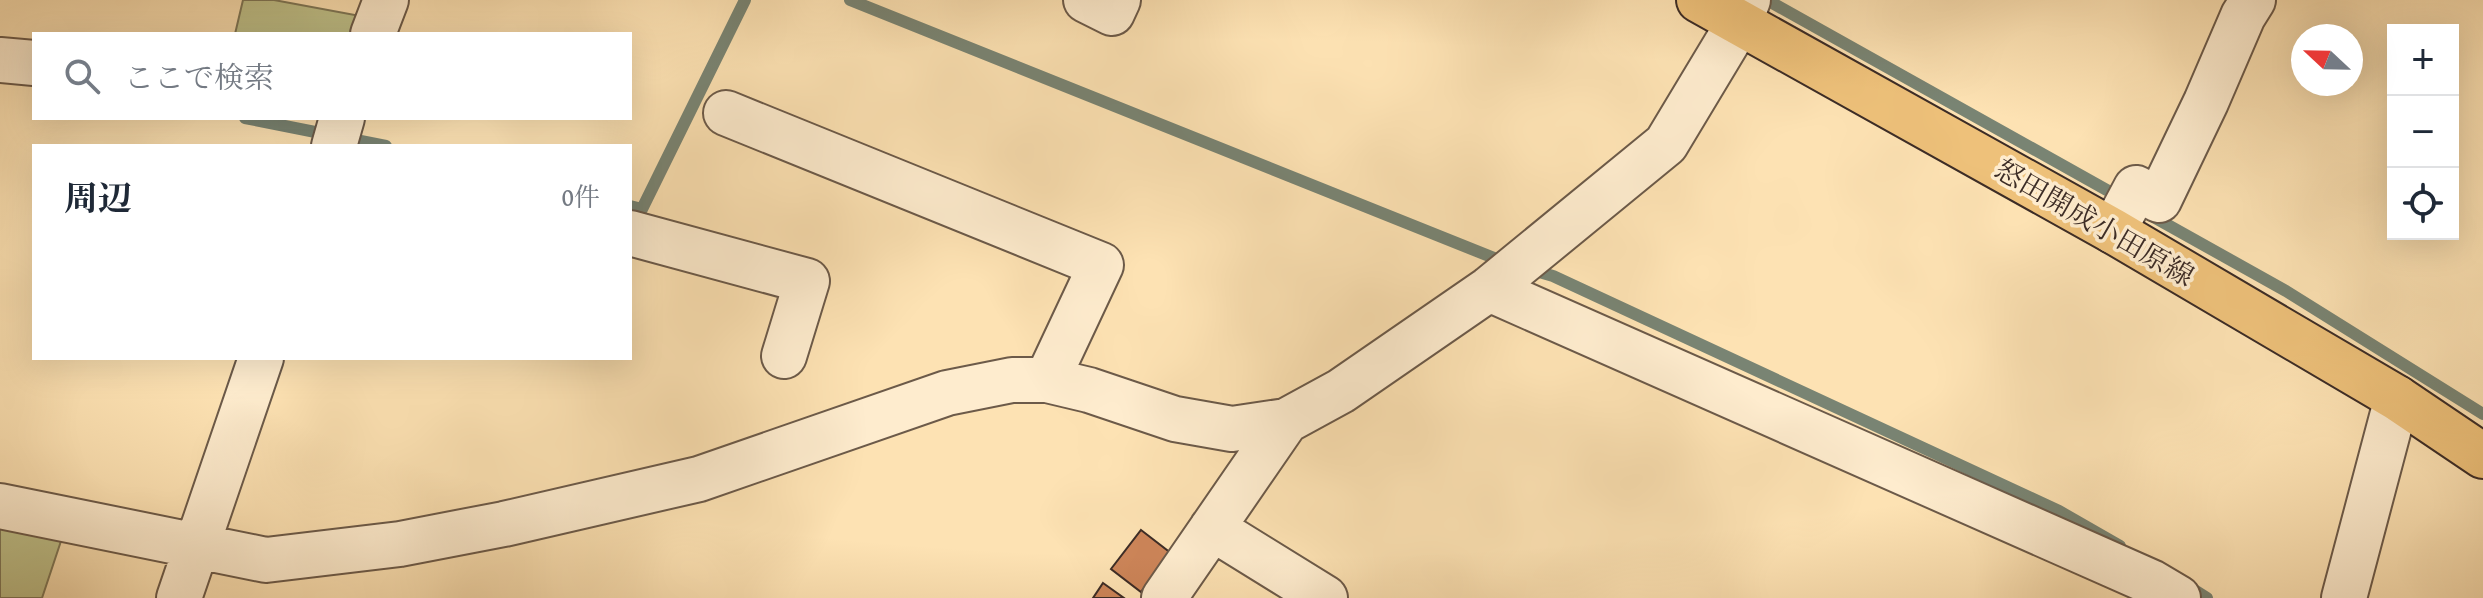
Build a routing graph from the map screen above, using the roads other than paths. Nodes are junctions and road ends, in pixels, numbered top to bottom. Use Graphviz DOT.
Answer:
graph roads {
  1 [pos="386,0"];
  2 [pos="1086,0"];
  3 [pos="1118,0"];
  4 [pos="1699,0"];
  5 [pos="2253,0"];
  6 [pos="1744,10"];
  7 [pos="374,32"];
  8 [pos="0,60"];
  9 [pos="32,63"];
  10 [pos="726,113"];
  11 [pos="341,120"];
  12 [pos="335,144"];
  13 [pos="2113,231"];
  14 [pos="632,234"];
  15 [pos="1489,289"];
  16 [pos="784,356"];
  17 [pos="260,360"];
  18 [pos="1047,380"];
  19 [pos="2397,398"];
  20 [pos="1286,421"];
  21 [pos="2483,456"];
  22 [pos="0,506"];
  23 [pos="1212,528"];
  24 [pos="197,545"];
  25 [pos="179,598"];
  26 [pos="1164,598"];
  27 [pos="1325,598"];
  28 [pos="2178,598"];
  29 [pos="2344,598"];
  1 -- 7 [label="street"];
  2 -- 3 [label="street"];
  4 -- 6 [label="main road, 怒田開成小田原線"];
  5 -- 13 [label="street"];
  6 -- 13 [label="main road, 怒田開成小田原線"];
  6 -- 15 [label="street"];
  8 -- 9 [label="street"];
  10 -- 18 [label="street"];
  11 -- 12 [label="street"];
  13 -- 19 [label="main road, 怒田開成小田原線"];
  14 -- 16 [label="street"];
  15 -- 20 [label="street"];
  15 -- 28 [label="street"];
  17 -- 24 [label="street"];
  18 -- 20 [label="street"];
  18 -- 24 [label="street"];
  19 -- 21 [label="main road, 怒田開成小田原線"];
  19 -- 29 [label="street"];
  20 -- 23 [label="street"];
  22 -- 24 [label="street"];
  23 -- 26 [label="street"];
  23 -- 27 [label="street"];
  24 -- 25 [label="street"];
}
